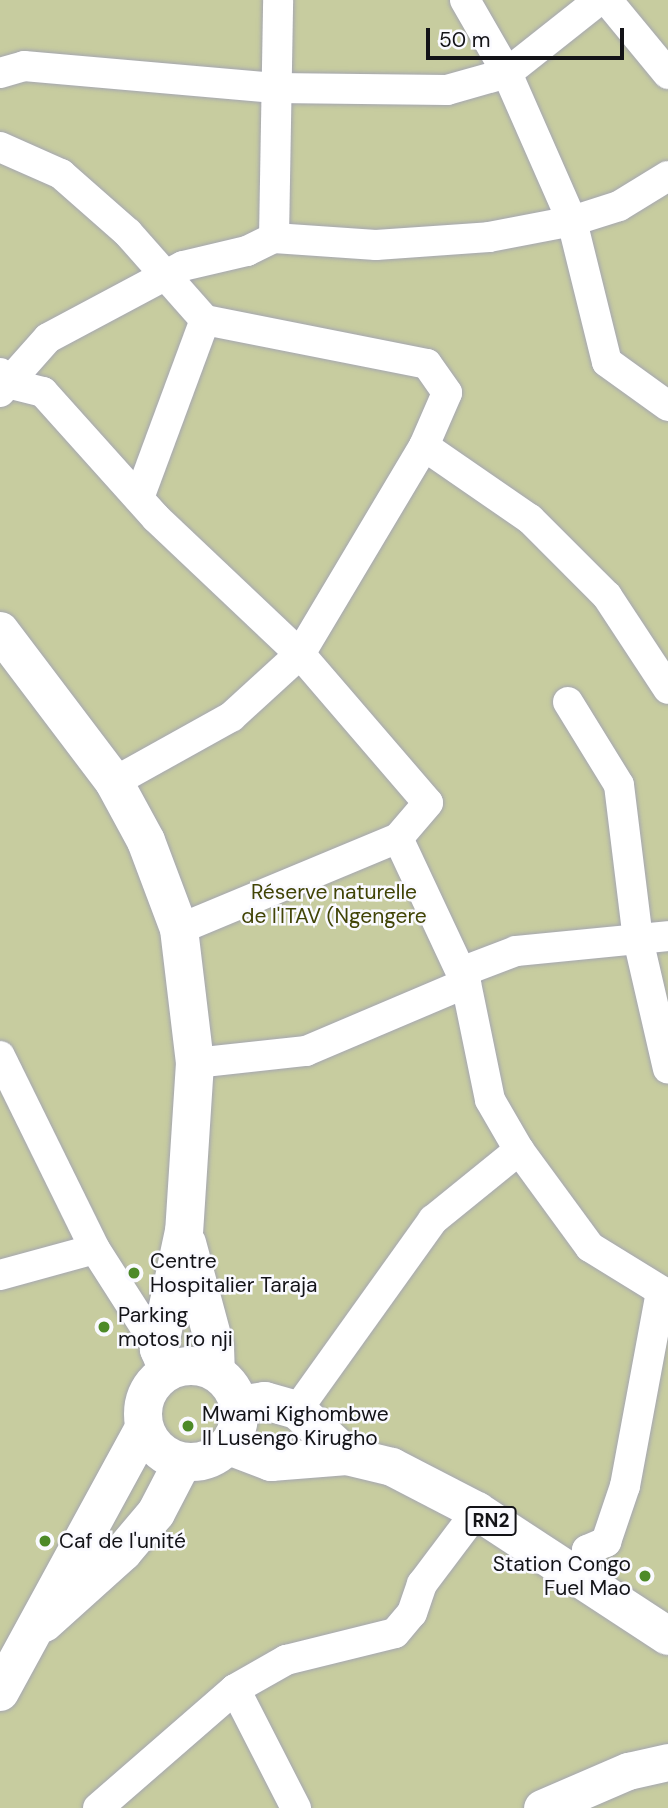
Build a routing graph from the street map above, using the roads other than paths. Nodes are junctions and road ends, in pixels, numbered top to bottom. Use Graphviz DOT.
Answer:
graph roads {
  1 [pos="278,0"];
  2 [pos="465,0"];
  3 [pos="599,0"];
  4 [pos="607,0"];
  5 [pos="0,73"];
  6 [pos="507,73"];
  7 [pos="668,74"];
  8 [pos="275,88"];
  9 [pos="0,146"];
  10 [pos="668,176"];
  11 [pos="572,221"];
  12 [pos="274,238"];
  13 [pos="168,274"];
  14 [pos="205,320"];
  15 [pos="4,383"];
  16 [pos="668,406"];
  17 [pos="424,446"];
  18 [pos="139,498"];
  19 [pos="0,631"];
  20 [pos="300,654"];
  21 [pos="668,689"];
  22 [pos="568,702"];
  23 [pos="114,782"];
  24 [pos="398,838"];
  25 [pos="179,929"];
  26 [pos="668,936"];
  27 [pos="639,939"];
  28 [pos="463,978"];
  29 [pos="0,1056"];
  30 [pos="195,1063"];
  31 [pos="668,1069"];
  32 [pos="519,1150"];
  33 [pos="184,1231"];
  34 [pos="95,1249"];
  35 [pos="0,1275"];
  36 [pos="665,1293"];
  37 [pos="164,1360"];
  38 [pos="216,1372"];
  39 [pos="239,1405"];
  40 [pos="297,1410"];
  41 [pos="144,1428"];
  42 [pos="229,1446"];
  43 [pos="347,1457"];
  44 [pos="182,1462"];
  45 [pos="477,1511"];
  46 [pos="584,1584"];
  47 [pos="668,1636"];
  48 [pos="26,1639"];
  49 [pos="235,1689"];
  50 [pos="0,1692"];
  51 [pos="668,1762"];
  52 [pos="98,1808"];
  53 [pos="296,1808"];
  54 [pos="542,1808"];
  1 -- 8 [label="street"];
  2 -- 6 [label="street"];
  3 -- 6 [label="street"];
  4 -- 7 [label="street"];
  5 -- 8 [label="street"];
  6 -- 8 [label="street"];
  6 -- 11 [label="street"];
  8 -- 12 [label="street"];
  9 -- 13 [label="street"];
  10 -- 11 [label="street"];
  11 -- 12 [label="street"];
  11 -- 16 [label="street"];
  12 -- 13 [label="street"];
  13 -- 14 [label="street"];
  13 -- 15 [label="street"];
  14 -- 17 [label="street"];
  14 -- 18 [label="street"];
  15 -- 18 [label="street"];
  17 -- 20 [label="street"];
  17 -- 21 [label="street"];
  18 -- 20 [label="street"];
  19 -- 23 [label="main road"];
  20 -- 23 [label="street"];
  20 -- 24 [label="street"];
  22 -- 27 [label="street"];
  23 -- 25 [label="main road"];
  24 -- 25 [label="street"];
  24 -- 28 [label="street"];
  25 -- 30 [label="main road"];
  26 -- 27 [label="street"];
  27 -- 28 [label="street"];
  27 -- 31 [label="street"];
  28 -- 30 [label="street"];
  28 -- 32 [label="street"];
  29 -- 34 [label="street"];
  30 -- 33 [label="main road"];
  32 -- 36 [label="street"];
  32 -- 40 [label="street"];
  33 -- 37 [label="main road"];
  33 -- 38 [label="main road"];
  34 -- 35 [label="street"];
  34 -- 37 [label="street"];
  36 -- 46 [label="street"];
  37 -- 38 [label="main road"];
  37 -- 41 [label="main road"];
  38 -- 39 [label="main road"];
  39 -- 40 [label="main road"];
  39 -- 42 [label="main road"];
  40 -- 43 [label="main road"];
  41 -- 44 [label="main road"];
  41 -- 48 [label="main road"];
  42 -- 43 [label="main road, RN2"];
  42 -- 44 [label="main road"];
  43 -- 45 [label="main road, RN2"];
  44 -- 48 [label="main road"];
  45 -- 46 [label="main road, RN2"];
  45 -- 49 [label="street"];
  46 -- 47 [label="main road, RN2"];
  48 -- 50 [label="main road"];
  49 -- 52 [label="street"];
  49 -- 53 [label="street"];
  51 -- 54 [label="street"];
}
